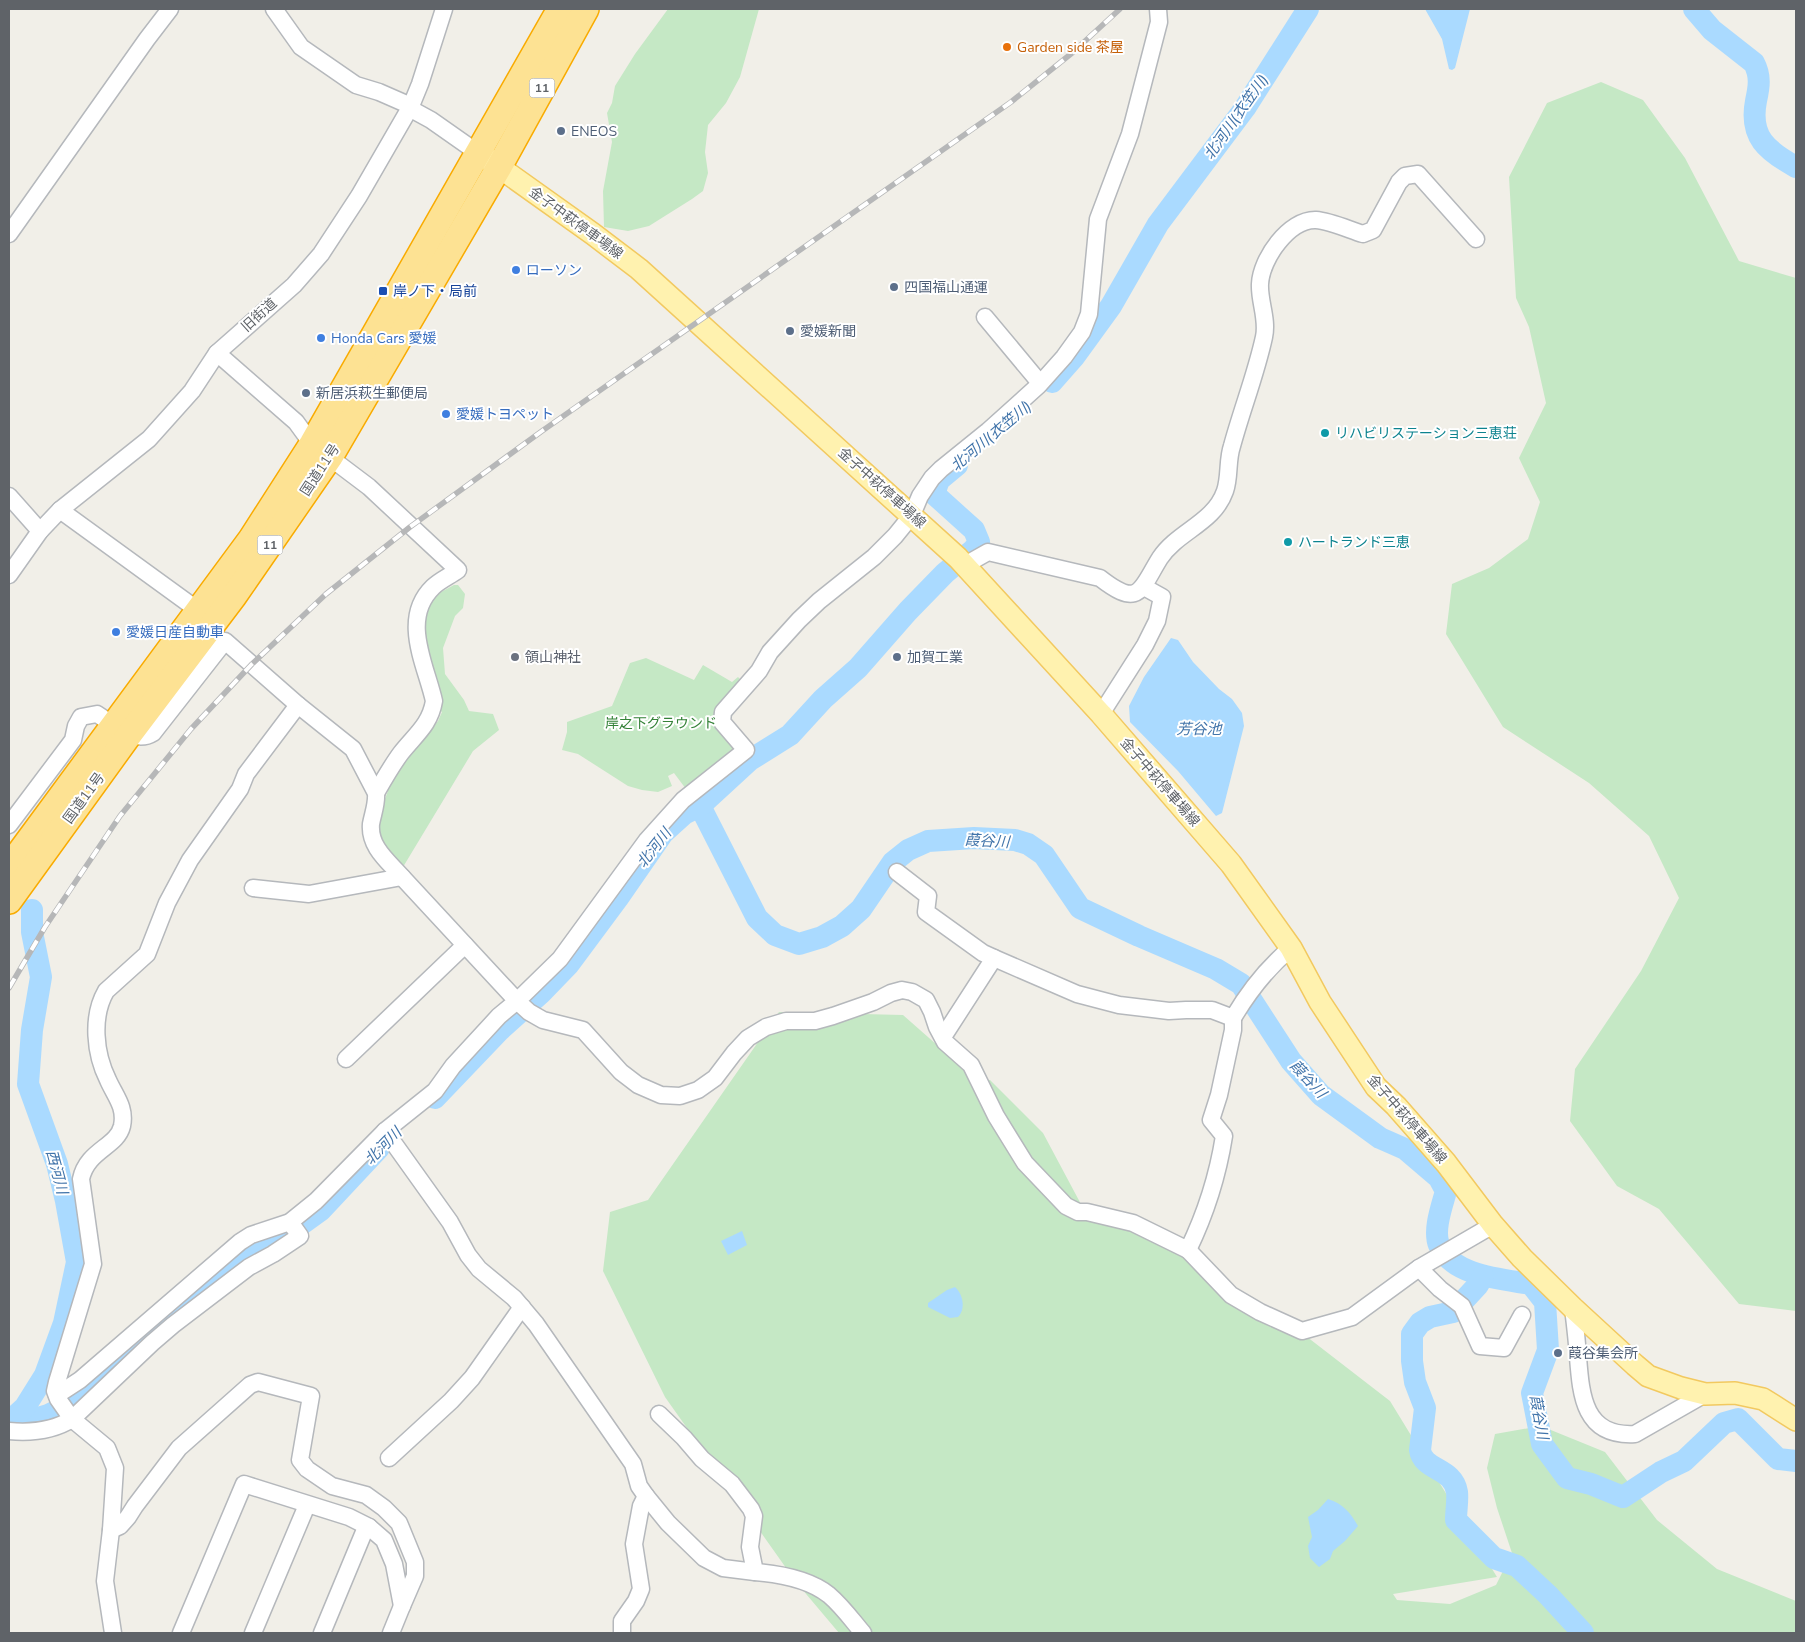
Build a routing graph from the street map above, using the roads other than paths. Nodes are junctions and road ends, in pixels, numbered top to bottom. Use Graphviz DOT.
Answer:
graph roads {
  1 [pos="170,9"];
  2 [pos="274,9"];
  3 [pos="444,9"];
  4 [pos="560,9"];
  5 [pos="586,9"];
  6 [pos="1158,9"];
  7 [pos="410,107"];
  8 [pos="478,153"];
  9 [pos="499,167"];
  10 [pos="9,234"];
  11 [pos="1476,239"];
  12 [pos="985,317"];
  13 [pos="217,353"];
  14 [pos="1040,384"];
  15 [pos="321,450"];
  16 [pos="9,496"];
  17 [pos="60,510"];
  18 [pos="912,516"];
  19 [pos="40,531"];
  20 [pos="962,562"];
  21 [pos="9,575"];
  22 [pos="1144,587"];
  23 [pos="199,611"];
  24 [pos="298,705"];
  25 [pos="1101,714"];
  26 [pos="122,730"];
  27 [pos="376,793"];
  28 [pos="9,825"];
  29 [pos="9,867"];
  30 [pos="897,872"];
  31 [pos="402,877"];
  32 [pos="253,888"];
  33 [pos="9,901"];
  34 [pos="465,945"];
  35 [pos="1291,948"];
  36 [pos="994,958"];
  37 [pos="522,1006"];
  38 [pos="1237,1011"];
  39 [pos="943,1037"];
  40 [pos="346,1058"];
  41 [pos="389,1136"];
  42 [pos="1493,1225"];
  43 [pos="294,1227"];
  44 [pos="1188,1250"];
  45 [pos="1419,1268"];
  46 [pos="522,1308"];
  47 [pos="1573,1308"];
  48 [pos="1522,1315"];
  49 [pos="1705,1394"];
  50 [pos="58,1397"];
  51 [pos="658,1414"];
  52 [pos="71,1417"];
  53 [pos="1796,1420"];
  54 [pos="9,1431"];
  55 [pos="389,1458"];
  56 [pos="646,1496"];
  57 [pos="307,1505"];
  58 [pos="369,1527"];
  59 [pos="112,1530"];
  60 [pos="755,1572"];
  61 [pos="402,1606"];
  62 [pos="113,1633"];
  63 [pos="181,1633"];
  64 [pos="252,1633"];
  65 [pos="322,1633"];
  66 [pos="391,1633"];
  67 [pos="622,1633"];
  68 [pos="863,1633"];
  1 -- 10 [label="street"];
  2 -- 7 [label="street"];
  3 -- 7 [label="street, 旧街道"];
  4 -- 8 [label="highway, 国道11号 / 11"];
  5 -- 9 [label="highway, 国道11号 / 11"];
  6 -- 14 [label="street"];
  7 -- 8 [label="street"];
  7 -- 13 [label="street, 旧街道"];
  8 -- 9 [label="main road, 金子中萩停車場線"];
  8 -- 15 [label="highway, 国道11号 / 11"];
  9 -- 15 [label="highway, 国道11号 / 11"];
  9 -- 18 [label="main road, 金子中萩停車場線"];
  11 -- 22 [label="street"];
  12 -- 14 [label="street"];
  13 -- 15 [label="street"];
  13 -- 17 [label="street, 旧街道"];
  14 -- 18 [label="street"];
  15 -- 23 [label="highway, 国道11号 / 11"];
  15 -- 26 [label="highway, 国道11号 / 11"];
  15 -- 27 [label="street"];
  16 -- 19 [label="street"];
  17 -- 19 [label="street, 旧街道"];
  17 -- 23 [label="street"];
  18 -- 20 [label="main road, 金子中萩停車場線"];
  18 -- 37 [label="street"];
  19 -- 21 [label="street, 旧街道"];
  20 -- 22 [label="street"];
  20 -- 25 [label="main road, 金子中萩停車場線"];
  22 -- 25 [label="street"];
  23 -- 26 [label="highway, 国道11号 / 11"];
  24 -- 26 [label="street"];
  24 -- 27 [label="street"];
  24 -- 50 [label="street"];
  25 -- 35 [label="main road, 金子中萩停車場線"];
  26 -- 28 [label="street"];
  26 -- 29 [label="highway, 国道11号 / 11"];
  26 -- 33 [label="highway, 国道11号 / 11"];
  27 -- 31 [label="street"];
  30 -- 36 [label="street"];
  31 -- 32 [label="street"];
  31 -- 34 [label="street"];
  34 -- 37 [label="street"];
  34 -- 40 [label="street"];
  35 -- 38 [label="street"];
  35 -- 42 [label="main road, 金子中萩停車場線"];
  36 -- 38 [label="street"];
  36 -- 39 [label="street"];
  37 -- 39 [label="street"];
  37 -- 41 [label="street"];
  38 -- 44 [label="street"];
  39 -- 44 [label="street"];
  41 -- 43 [label="street"];
  41 -- 46 [label="street"];
  42 -- 45 [label="street"];
  42 -- 47 [label="main road, 金子中萩停車場線"];
  43 -- 50 [label="street"];
  43 -- 52 [label="street"];
  44 -- 45 [label="street"];
  45 -- 48 [label="street"];
  46 -- 55 [label="street"];
  46 -- 56 [label="street"];
  47 -- 49 [label="main road, 金子中萩停車場線"];
  47 -- 49 [label="street"];
  49 -- 53 [label="main road, 金子中萩停車場線"];
  50 -- 52 [label="street"];
  51 -- 60 [label="street"];
  52 -- 54 [label="street"];
  52 -- 59 [label="street"];
  56 -- 60 [label="street"];
  56 -- 67 [label="street"];
  57 -- 58 [label="street"];
  57 -- 63 [label="street"];
  57 -- 64 [label="street"];
  58 -- 61 [label="street"];
  58 -- 65 [label="street"];
  59 -- 61 [label="street"];
  59 -- 62 [label="street"];
  60 -- 68 [label="street"];
  61 -- 66 [label="street"];
}
